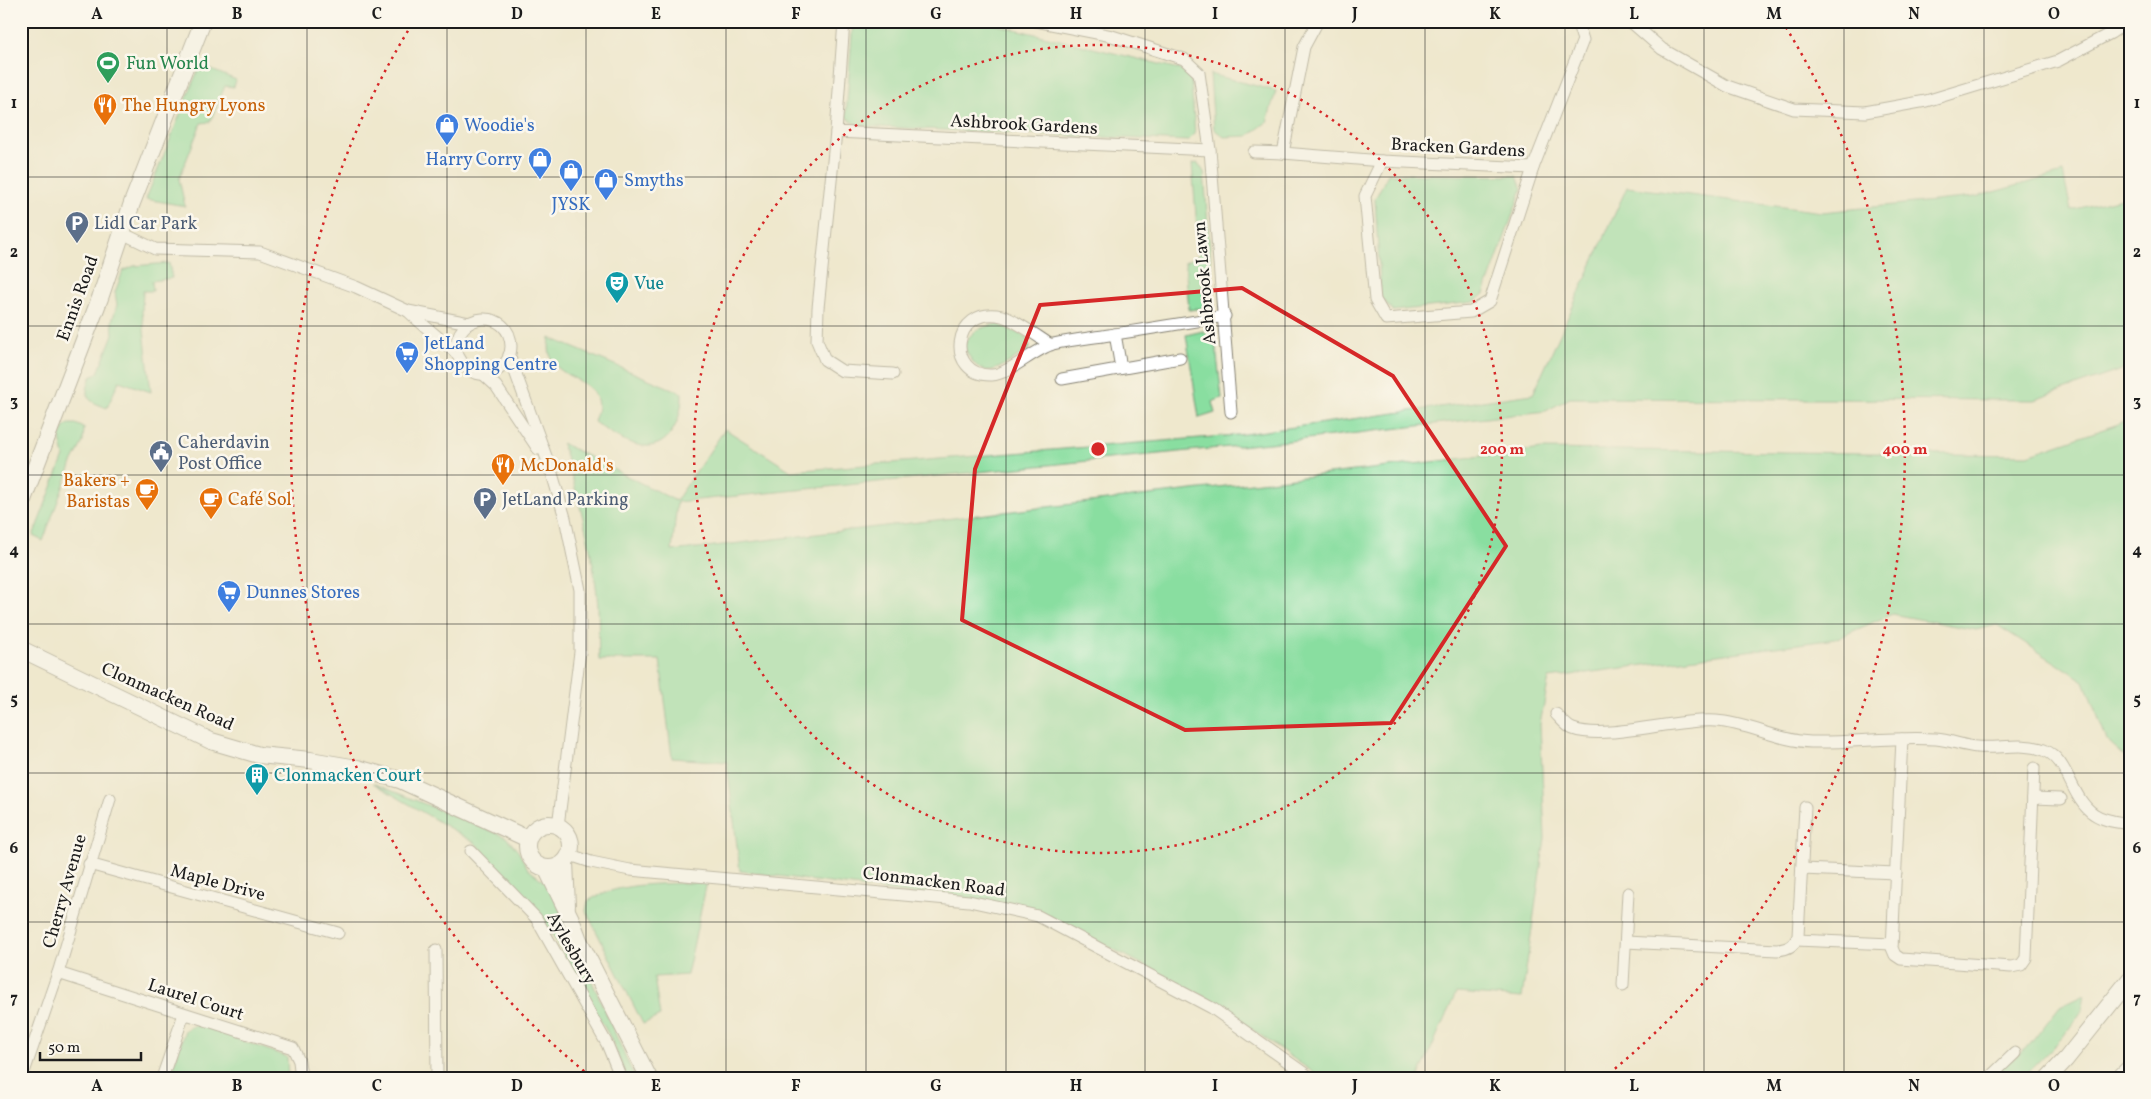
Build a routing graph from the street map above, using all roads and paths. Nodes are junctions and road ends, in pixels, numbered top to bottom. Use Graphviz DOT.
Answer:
graph roads {
  1 [pos="203,21"];
  2 [pos="844,21"];
  3 [pos="1036,21"];
  4 [pos="1318,21"];
  5 [pos="1577,21"];
  6 [pos="1630,21"];
  7 [pos="2128,21"];
  8 [pos="836,132"];
  9 [pos="1210,150"];
  10 [pos="1254,152"];
  11 [pos="1283,153"];
  12 [pos="1382,161"];
  13 [pos="1534,168"];
  14 [pos="122,233"];
  15 [pos="408,310"];
  16 [pos="1225,316"];
  17 [pos="469,323"];
  18 [pos="1115,334"];
  19 [pos="1051,344"];
  20 [pos="456,352"];
  21 [pos="509,355"];
  22 [pos="1180,358"];
  23 [pos="1121,368"];
  24 [pos="483,374"];
  25 [pos="893,374"];
  26 [pos="1062,378"];
  27 [pos="1231,412"];
  28 [pos="551,470"];
  29 [pos="21,505"];
  30 [pos="21,649"];
  31 [pos="1556,714"];
  32 [pos="1902,739"];
  33 [pos="2034,768"];
  34 [pos="2033,798"];
  35 [pos="110,799"];
  36 [pos="2061,799"];
  37 [pos="1805,807"];
  38 [pos="2130,824"];
  39 [pos="558,826"];
  40 [pos="528,839"];
  41 [pos="471,852"];
  42 [pos="568,858"];
  43 [pos="89,864"];
  44 [pos="546,868"];
  45 [pos="1802,869"];
  46 [pos="1896,873"];
  47 [pos="1628,893"];
  48 [pos="567,910"];
  49 [pos="338,933"];
  50 [pos="1796,940"];
  51 [pos="1626,942"];
  52 [pos="1892,944"];
  53 [pos="436,950"];
  54 [pos="58,973"];
  55 [pos="2130,979"];
  56 [pos="1623,985"];
  57 [pos="184,1014"];
  58 [pos="2015,1053"];
  59 [pos="2130,1064"];
  60 [pos="2051,1077"];
  61 [pos="22,1078"];
  62 [pos="162,1078"];
  63 [pos="301,1078"];
  64 [pos="437,1078"];
  65 [pos="621,1078"];
  66 [pos="649,1078"];
  67 [pos="1311,1078"];
  68 [pos="1989,1078"];
  69 [pos="2116,1078"];
  1 -- 14 [label="street, Ennis Road"];
  2 -- 8 [label="street"];
  3 -- 9 [label="street, Ashbrook Lawn"];
  4 -- 11 [label="street"];
  5 -- 13 [label="street, Bracken Gardens"];
  6 -- 7 [label="street"];
  8 -- 9 [label="street, Ashbrook Gardens"];
  8 -- 25 [label="street"];
  9 -- 16 [label="street, Ashbrook Lawn"];
  10 -- 11 [label="street, Bracken Gardens"];
  11 -- 12 [label="street, Bracken Gardens"];
  12 -- 13 [label="street, Bracken Gardens"];
  12 -- 13 [label="street"];
  14 -- 15 [label="street"];
  14 -- 29 [label="street, Ennis Road"];
  15 -- 17 [label="street"];
  15 -- 20 [label="street"];
  16 -- 18 [label="street"];
  16 -- 27 [label="street, Ashbrook Lawn"];
  17 -- 20 [label="street"];
  17 -- 21 [label="street"];
  18 -- 19 [label="street"];
  18 -- 23 [label="street"];
  19 -- 19 [label="street"];
  20 -- 24 [label="street"];
  21 -- 24 [label="street"];
  21 -- 28 [label="street"];
  22 -- 23 [label="street"];
  23 -- 26 [label="street"];
  24 -- 28 [label="street"];
  28 -- 39 [label="street"];
  30 -- 40 [label="street, Clonmacken Road"];
  31 -- 32 [label="street"];
  32 -- 38 [label="street"];
  32 -- 46 [label="street"];
  33 -- 34 [label="street"];
  34 -- 36 [label="street"];
  34 -- 52 [label="street"];
  35 -- 43 [label="street, Cherry Avenue"];
  37 -- 45 [label="street"];
  39 -- 40 [label="street"];
  39 -- 42 [label="street"];
  40 -- 44 [label="street"];
  41 -- 65 [label="street, Aylesbury"];
  42 -- 44 [label="street"];
  42 -- 48 [label="street"];
  42 -- 67 [label="street, Clonmacken Road"];
  43 -- 49 [label="street, Maple Drive"];
  43 -- 54 [label="street, Cherry Avenue"];
  44 -- 48 [label="street"];
  45 -- 46 [label="street"];
  45 -- 50 [label="street"];
  46 -- 52 [label="street"];
  47 -- 51 [label="street"];
  48 -- 66 [label="street"];
  50 -- 51 [label="street"];
  50 -- 52 [label="street"];
  51 -- 56 [label="street"];
  53 -- 64 [label="street"];
  54 -- 57 [label="street, Laurel Court"];
  54 -- 61 [label="street, Cherry Avenue"];
  55 -- 60 [label="street"];
  57 -- 62 [label="street"];
  57 -- 63 [label="street, Laurel Court"];
  58 -- 68 [label="street"];
  59 -- 69 [label="street"];
}
